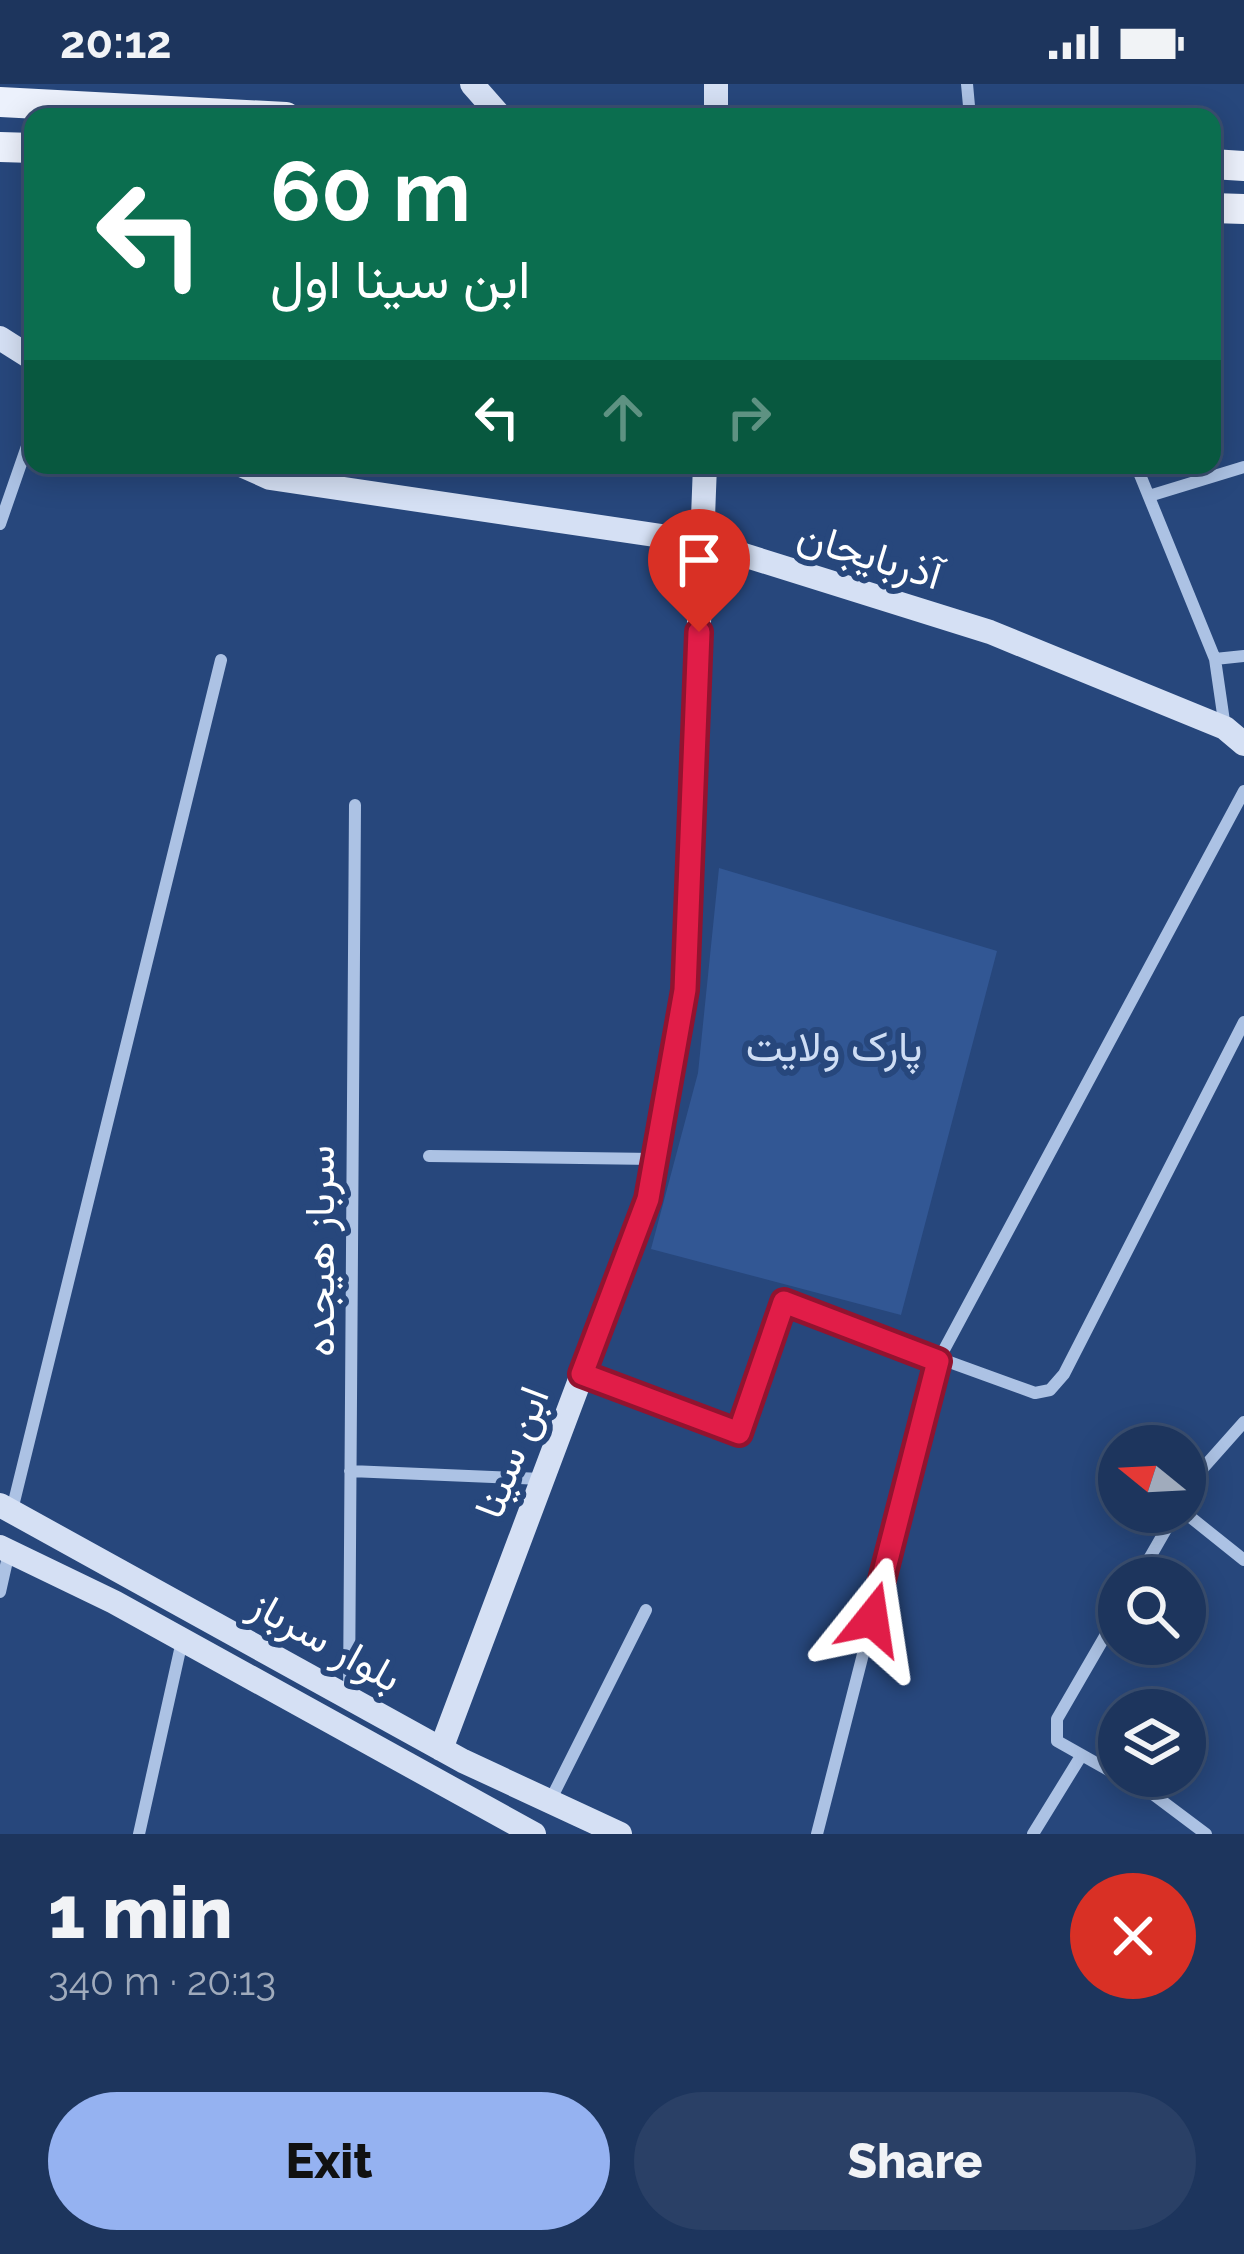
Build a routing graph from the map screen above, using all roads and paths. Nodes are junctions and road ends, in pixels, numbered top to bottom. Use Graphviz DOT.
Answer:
graph roads {
  1 [pos="472,84"];
  2 [pos="0,102"];
  3 [pos="114,108"];
  4 [pos="493,108"];
  5 [pos="24,455"];
  6 [pos="1244,467"];
  7 [pos="261,474"];
  8 [pos="705,474"];
  9 [pos="1140,474"];
  10 [pos="1149,496"];
  11 [pos="0,524"];
  12 [pos="702,542"];
  13 [pos="1244,656"];
  14 [pos="1215,659"];
  15 [pos="220,660"];
  16 [pos="1235,736"];
  17 [pos="1244,790"];
  18 [pos="355,805"];
  19 [pos="1244,1022"];
  20 [pos="429,1156"];
  21 [pos="654,1159"];
  22 [pos="938,1361"];
  23 [pos="582,1374"];
  24 [pos="1244,1423"];
  25 [pos="1206,1465"];
  26 [pos="350,1471"];
  27 [pos="542,1479"];
  28 [pos="6,1508"];
  29 [pos="1206,1532"];
  30 [pos="5,1549"];
  31 [pos="1244,1560"];
  32 [pos="0,1592"];
  33 [pos="646,1610"];
  34 [pos="183,1640"];
  35 [pos="1098,1648"];
  36 [pos="349,1697"];
  37 [pos="441,1749"];
  38 [pos="1081,1756"];
  39 [pos="1098,1765"];
  40 [pos="1157,1797"];
  41 [pos="550,1801"];
  42 [pos="139,1834"];
  43 [pos="535,1834"];
  44 [pos="620,1834"];
  45 [pos="817,1834"];
  46 [pos="1033,1834"];
  47 [pos="1206,1834"];
  1 -- 4 [label="street"];
  2 -- 3 [label="main road"];
  5 -- 11 [label="street"];
  6 -- 10 [label="street"];
  7 -- 12 [label="street, آذربایجان"];
  8 -- 12 [label="street, ابن سینا"];
  9 -- 10 [label="street"];
  10 -- 14 [label="street"];
  12 -- 16 [label="street, آذربایجان"];
  12 -- 21 [label="street, ابن سینا"];
  13 -- 14 [label="street"];
  14 -- 16 [label="street"];
  15 -- 28 [label="street"];
  17 -- 22 [label="street"];
  18 -- 26 [label="street, سرباز هیجده"];
  19 -- 22 [label="street"];
  20 -- 21 [label="street"];
  21 -- 23 [label="street, ابن سینا"];
  22 -- 23 [label="street"];
  22 -- 45 [label="street"];
  23 -- 27 [label="street, ابن سینا"];
  24 -- 25 [label="street"];
  26 -- 27 [label="street"];
  26 -- 36 [label="street, سرباز هیجده"];
  27 -- 37 [label="street, ابن سینا"];
  28 -- 36 [label="street, بلوار سرباز"];
  29 -- 31 [label="street"];
  30 -- 32 [label="street"];
  30 -- 34 [label="street, بلوار سرباز"];
  33 -- 41 [label="street"];
  34 -- 42 [label="street"];
  34 -- 43 [label="street, بلوار سرباز"];
  35 -- 38 [label="street"];
  36 -- 37 [label="street, بلوار سرباز"];
  37 -- 41 [label="street, بلوار سرباز"];
  38 -- 39 [label="street"];
  38 -- 46 [label="street"];
  40 -- 47 [label="street"];
  41 -- 44 [label="street, بلوار سرباز"];
}
